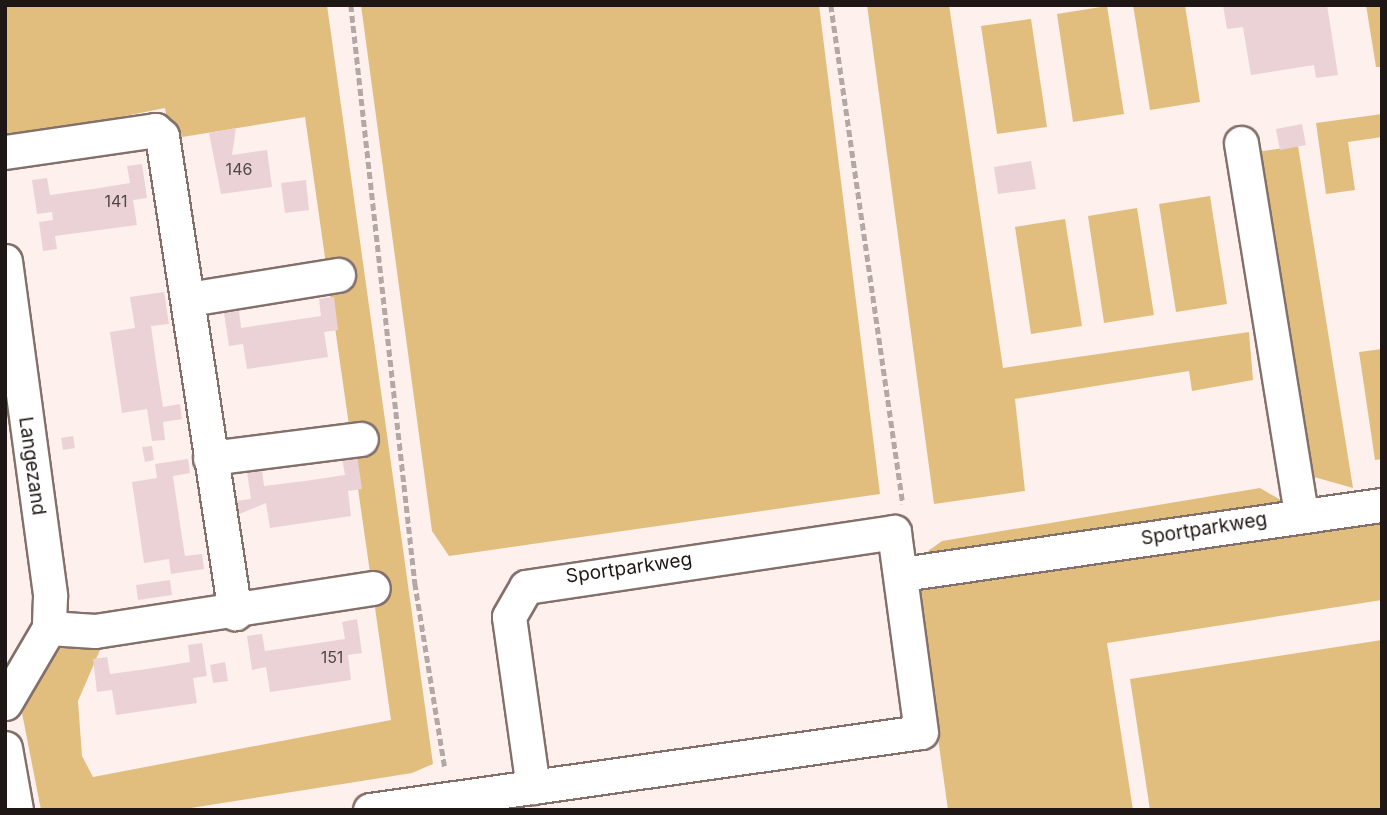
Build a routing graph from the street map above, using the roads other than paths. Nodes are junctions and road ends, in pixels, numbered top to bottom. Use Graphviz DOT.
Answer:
graph roads {
  1 [pos="1241,143"];
  2 [pos="5,152"];
  3 [pos="5,261"];
  4 [pos="338,275"];
  5 [pos="189,299"];
  6 [pos="361,439"];
  7 [pos="210,458"];
  8 [pos="1382,505"];
  9 [pos="1301,514"];
  10 [pos="902,574"];
  11 [pos="373,588"];
  12 [pos="235,613"];
  13 [pos="49,628"];
  14 [pos="5,703"];
  15 [pos="5,748"];
  16 [pos="533,787"];
  17 [pos="16,810"];
  18 [pos="370,810"];
  1 -- 9 [label="street"];
  2 -- 5 [label="street"];
  3 -- 13 [label="street, Langezand"];
  4 -- 5 [label="street"];
  5 -- 7 [label="street"];
  6 -- 7 [label="street"];
  7 -- 12 [label="street"];
  8 -- 9 [label="street, Sportparkweg"];
  9 -- 10 [label="street, Sportparkweg"];
  10 -- 16 [label="street"];
  10 -- 16 [label="street, Sportparkweg"];
  11 -- 12 [label="street"];
  12 -- 13 [label="street"];
  13 -- 14 [label="street, Langezand"];
  15 -- 17 [label="street"];
  16 -- 18 [label="street"];
}
